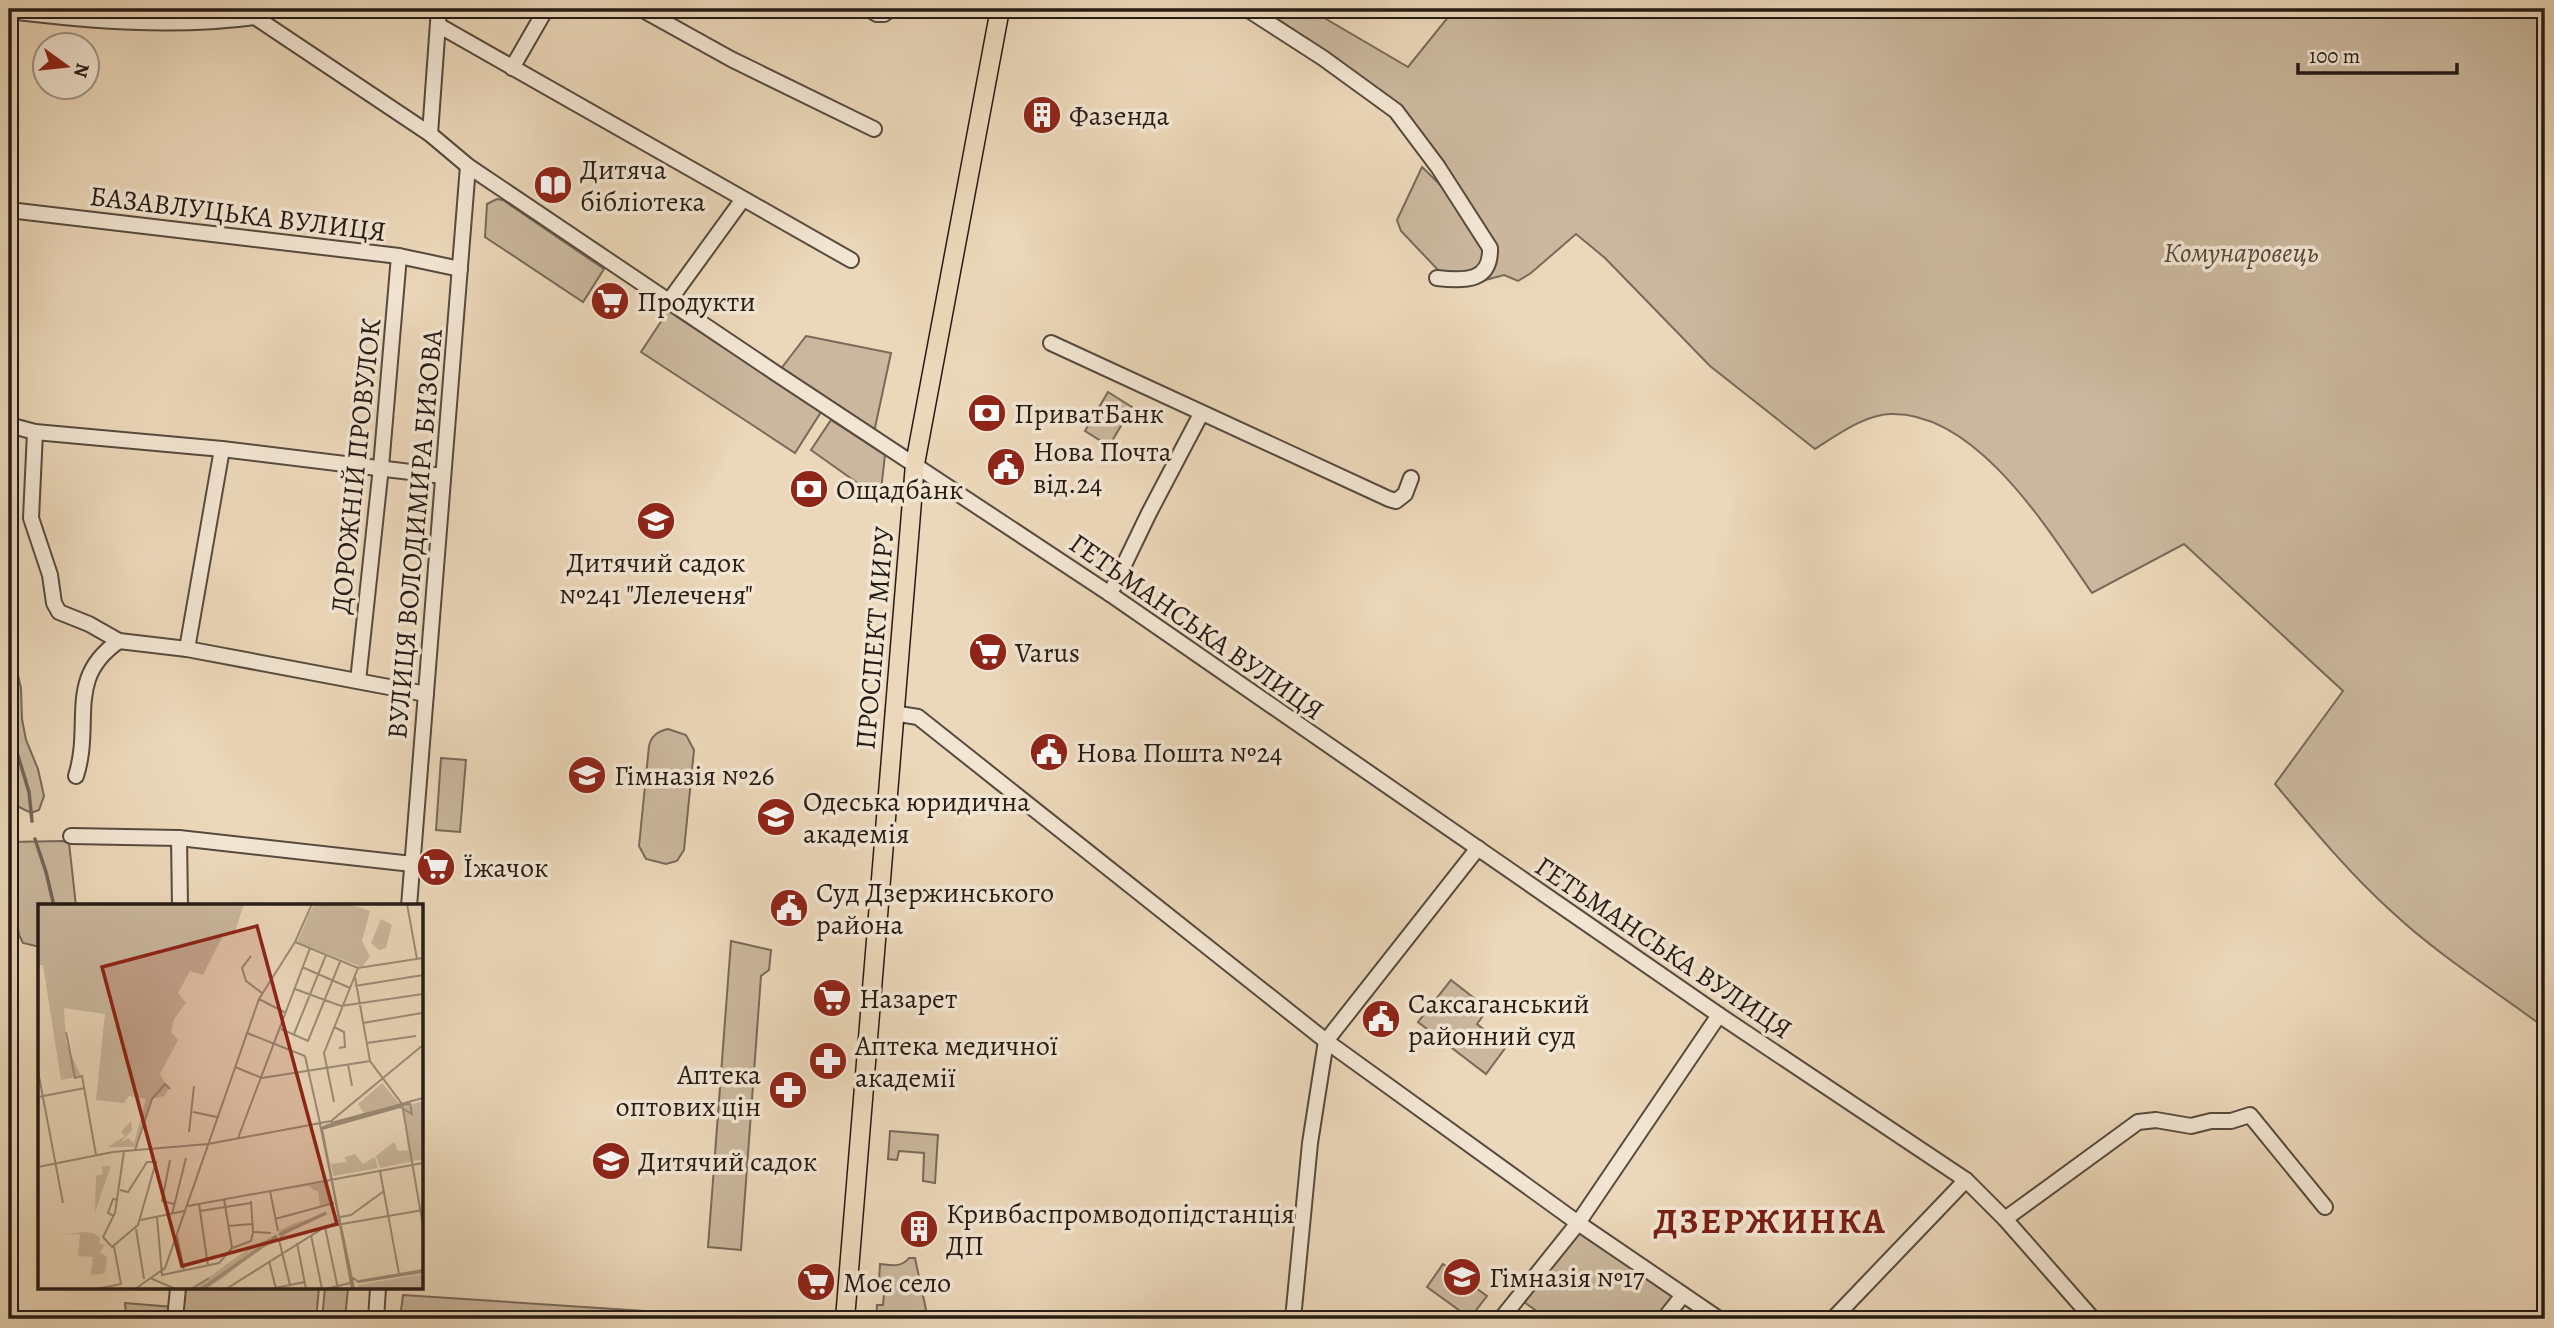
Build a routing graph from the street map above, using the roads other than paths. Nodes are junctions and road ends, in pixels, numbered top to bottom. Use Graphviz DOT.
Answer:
graph roads {
  1 [pos="439,9"];
  2 [pos="546,9"];
  3 [pos="641,9"];
  4 [pos="869,9"];
  5 [pos="890,9"];
  6 [pos="1000,9"];
  7 [pos="1247,9"];
  8 [pos="9,11"];
  9 [pos="249,13"];
  10 [pos="438,25"];
  11 [pos="512,68"];
  12 [pos="874,129"];
  13 [pos="430,134"];
  14 [pos="468,166"];
  15 [pos="743,199"];
  16 [pos="9,210"];
  17 [pos="399,256"];
  18 [pos="851,260"];
  19 [pos="460,269"];
  20 [pos="1437,278"];
  21 [pos="669,301"];
  22 [pos="1051,343"];
  23 [pos="1201,414"];
  24 [pos="9,425"];
  25 [pos="35,432"];
  26 [pos="222,449"];
  27 [pos="915,464"];
  28 [pos="381,467"];
  29 [pos="443,475"];
  30 [pos="1410,478"];
  31 [pos="1110,594"];
  32 [pos="119,641"];
  33 [pos="187,649"];
  34 [pos="358,681"];
  35 [pos="426,694"];
  36 [pos="893,713"];
  37 [pos="76,776"];
  38 [pos="71,836"];
  39 [pos="179,838"];
  40 [pos="1478,848"];
  41 [pos="412,864"];
  42 [pos="180,904"];
  43 [pos="409,904"];
  44 [pos="1719,1015"];
  45 [pos="1326,1041"];
  46 [pos="1966,1180"];
  47 [pos="2325,1207"];
  48 [pos="2005,1219"];
  49 [pos="1578,1223"];
  50 [pos="178,1290"];
  51 [pos="378,1290"];
  52 [pos="1683,1295"];
  53 [pos="175,1319"];
  54 [pos="376,1319"];
  55 [pos="845,1319"];
  56 [pos="1293,1319"];
  57 [pos="1501,1319"];
  58 [pos="1664,1319"];
  59 [pos="1719,1319"];
  60 [pos="1833,1319"];
  61 [pos="2093,1319"];
  1 -- 10 [label="street"];
  2 -- 11 [label="street"];
  3 -- 12 [label="street"];
  4 -- 5 [label="street"];
  6 -- 27 [label="main road, ПРОСПЕКТ МИРУ"];
  7 -- 20 [label="street"];
  8 -- 9 [label="street"];
  9 -- 13 [label="street, ГЕТЬМАНСЬКА ВУЛИЦЯ"];
  10 -- 11 [label="street"];
  10 -- 13 [label="street"];
  11 -- 15 [label="street"];
  13 -- 14 [label="street, ГЕТЬМАНСЬКА ВУЛИЦЯ"];
  14 -- 19 [label="street, ВУЛИЦЯ ВОЛОДИМИРА БИЗОВА"];
  14 -- 21 [label="street, ГЕТЬМАНСЬКА ВУЛИЦЯ"];
  15 -- 18 [label="street"];
  15 -- 21 [label="street"];
  16 -- 17 [label="street, БАЗАВЛУЦЬКА ВУЛИЦЯ"];
  17 -- 19 [label="street, БАЗАВЛУЦЬКА ВУЛИЦЯ"];
  17 -- 28 [label="street, ДОРОЖНІЙ ПРОВУЛОК"];
  19 -- 29 [label="street, ВУЛИЦЯ ВОЛОДИМИРА БИЗОВА"];
  21 -- 27 [label="street, ГЕТЬМАНСЬКА ВУЛИЦЯ"];
  22 -- 23 [label="street"];
  23 -- 30 [label="street"];
  23 -- 31 [label="street"];
  24 -- 25 [label="street"];
  25 -- 26 [label="street"];
  25 -- 32 [label="street"];
  26 -- 28 [label="street"];
  26 -- 33 [label="street"];
  27 -- 31 [label="street, ГЕТЬМАНСЬКА ВУЛИЦЯ"];
  27 -- 36 [label="main road, ПРОСПЕКТ МИРУ"];
  28 -- 29 [label="street"];
  28 -- 34 [label="street, ДОРОЖНІЙ ПРОВУЛОК"];
  29 -- 35 [label="street, ВУЛИЦЯ ВОЛОДИМИРА БИЗОВА"];
  31 -- 40 [label="street, ГЕТЬМАНСЬКА ВУЛИЦЯ"];
  32 -- 33 [label="street"];
  32 -- 37 [label="street"];
  33 -- 34 [label="street"];
  34 -- 35 [label="street"];
  35 -- 41 [label="street, ВУЛИЦЯ ВОЛОДИМИРА БИЗОВА"];
  36 -- 45 [label="street"];
  36 -- 55 [label="main road, ПРОСПЕКТ МИРУ"];
  38 -- 39 [label="street"];
  39 -- 41 [label="street"];
  39 -- 42 [label="street"];
  40 -- 44 [label="street, ГЕТЬМАНСЬКА ВУЛИЦЯ"];
  40 -- 45 [label="street"];
  41 -- 43 [label="street, ВУЛИЦЯ ВОЛОДИМИРА БИЗОВА"];
  44 -- 46 [label="street, ГЕТЬМАНСЬКА ВУЛИЦЯ"];
  44 -- 49 [label="street"];
  45 -- 49 [label="street"];
  45 -- 56 [label="street"];
  46 -- 48 [label="street, ГЕТЬМАНСЬКА ВУЛИЦЯ"];
  46 -- 60 [label="street"];
  47 -- 48 [label="street"];
  48 -- 61 [label="street, ГЕТЬМАНСЬКА ВУЛИЦЯ"];
  49 -- 52 [label="street"];
  49 -- 57 [label="street"];
  50 -- 53 [label="street"];
  51 -- 54 [label="street"];
  52 -- 58 [label="street"];
  52 -- 59 [label="street"];
}
